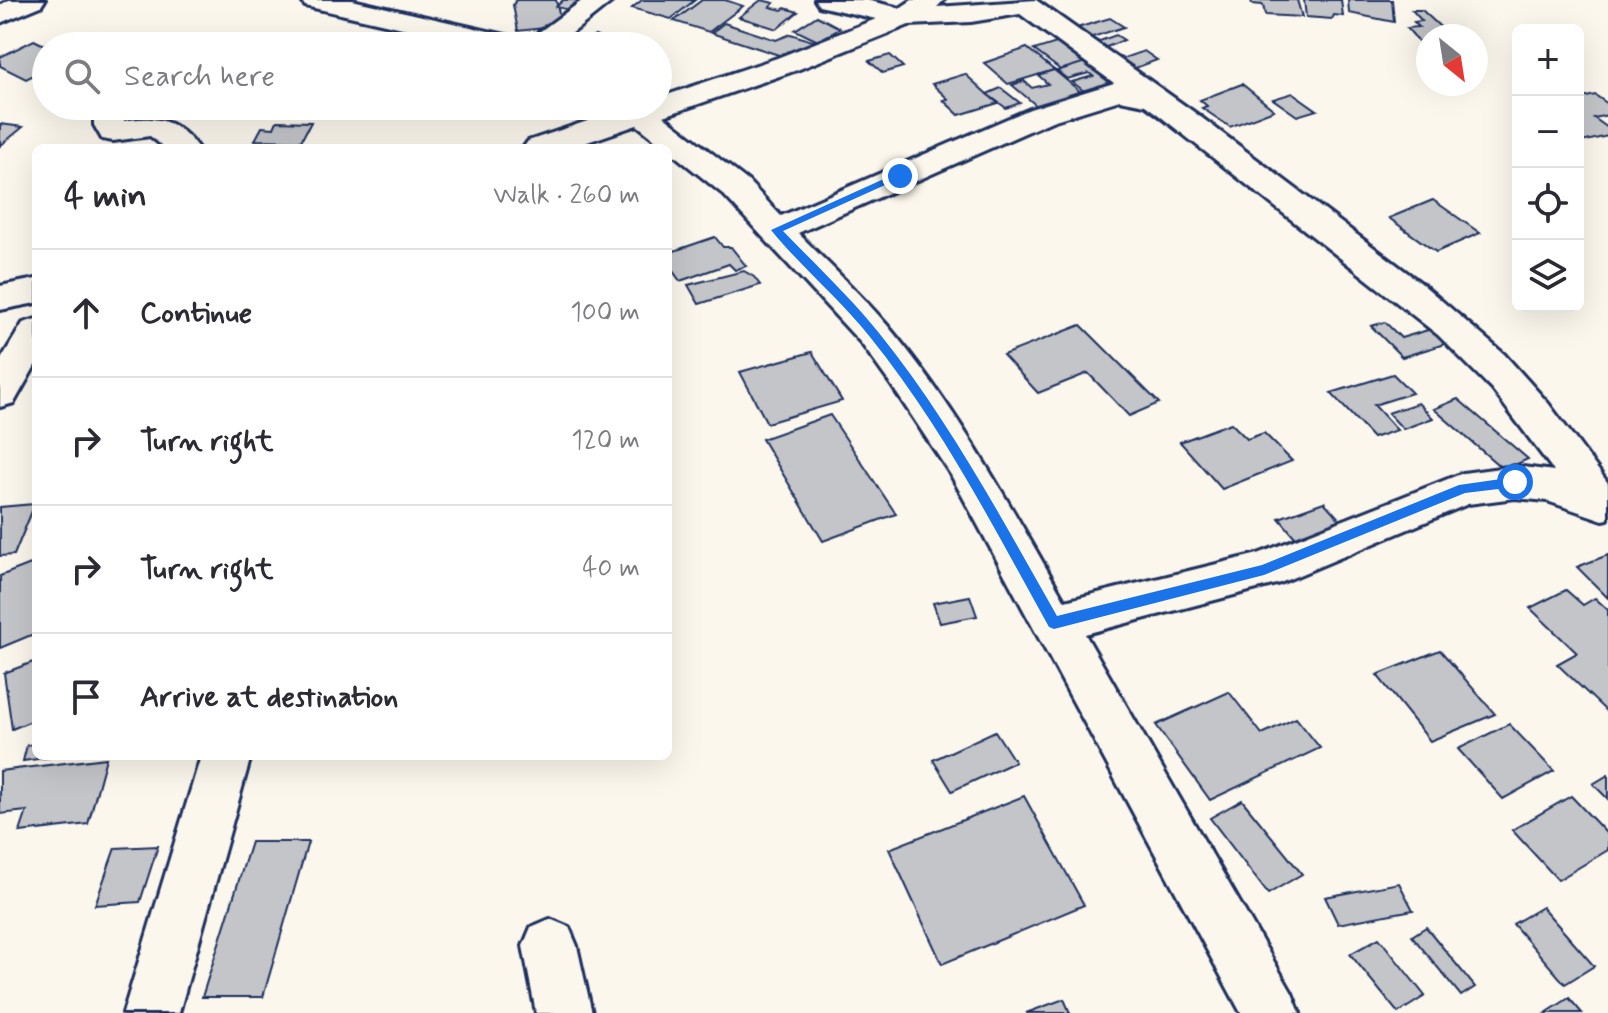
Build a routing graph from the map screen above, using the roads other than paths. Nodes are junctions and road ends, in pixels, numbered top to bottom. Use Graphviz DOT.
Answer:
graph roads {
  1 [pos="31,0"];
  2 [pos="315,0"];
  3 [pos="600,0"];
  4 [pos="829,0"];
  5 [pos="930,0"];
  6 [pos="1023,3"];
  7 [pos="0,15"];
  8 [pos="905,17"];
  9 [pos="458,32"];
  10 [pos="557,32"];
  11 [pos="672,98"];
  12 [pos="1154,98"];
  13 [pos="109,120"];
  14 [pos="612,120"];
  15 [pos="651,120"];
  16 [pos="179,144"];
  17 [pos="549,144"];
  18 [pos="777,230"];
  19 [pos="32,292"];
  20 [pos="0,298"];
  21 [pos="32,339"];
  22 [pos="0,393"];
  23 [pos="1604,504"];
  24 [pos="1054,623"];
  25 [pos="225,760"];
  26 [pos="550,946"];
  27 [pos="151,1013"];
  28 [pos="564,1013"];
  29 [pos="1272,1013"];
  1 -- 7 [label="street"];
  2 -- 9 [label="street"];
  3 -- 10 [label="street"];
  4 -- 8 [label="street"];
  5 -- 8 [label="street"];
  6 -- 8 [label="street"];
  6 -- 12 [label="street"];
  8 -- 11 [label="street"];
  12 -- 18 [label="street"];
  12 -- 23 [label="street"];
  13 -- 16 [label="street"];
  14 -- 17 [label="street"];
  15 -- 18 [label="street"];
  18 -- 24 [label="street"];
  19 -- 20 [label="street"];
  21 -- 22 [label="street"];
  23 -- 24 [label="street"];
  24 -- 29 [label="street"];
  25 -- 27 [label="street"];
  26 -- 28 [label="street"];
}
